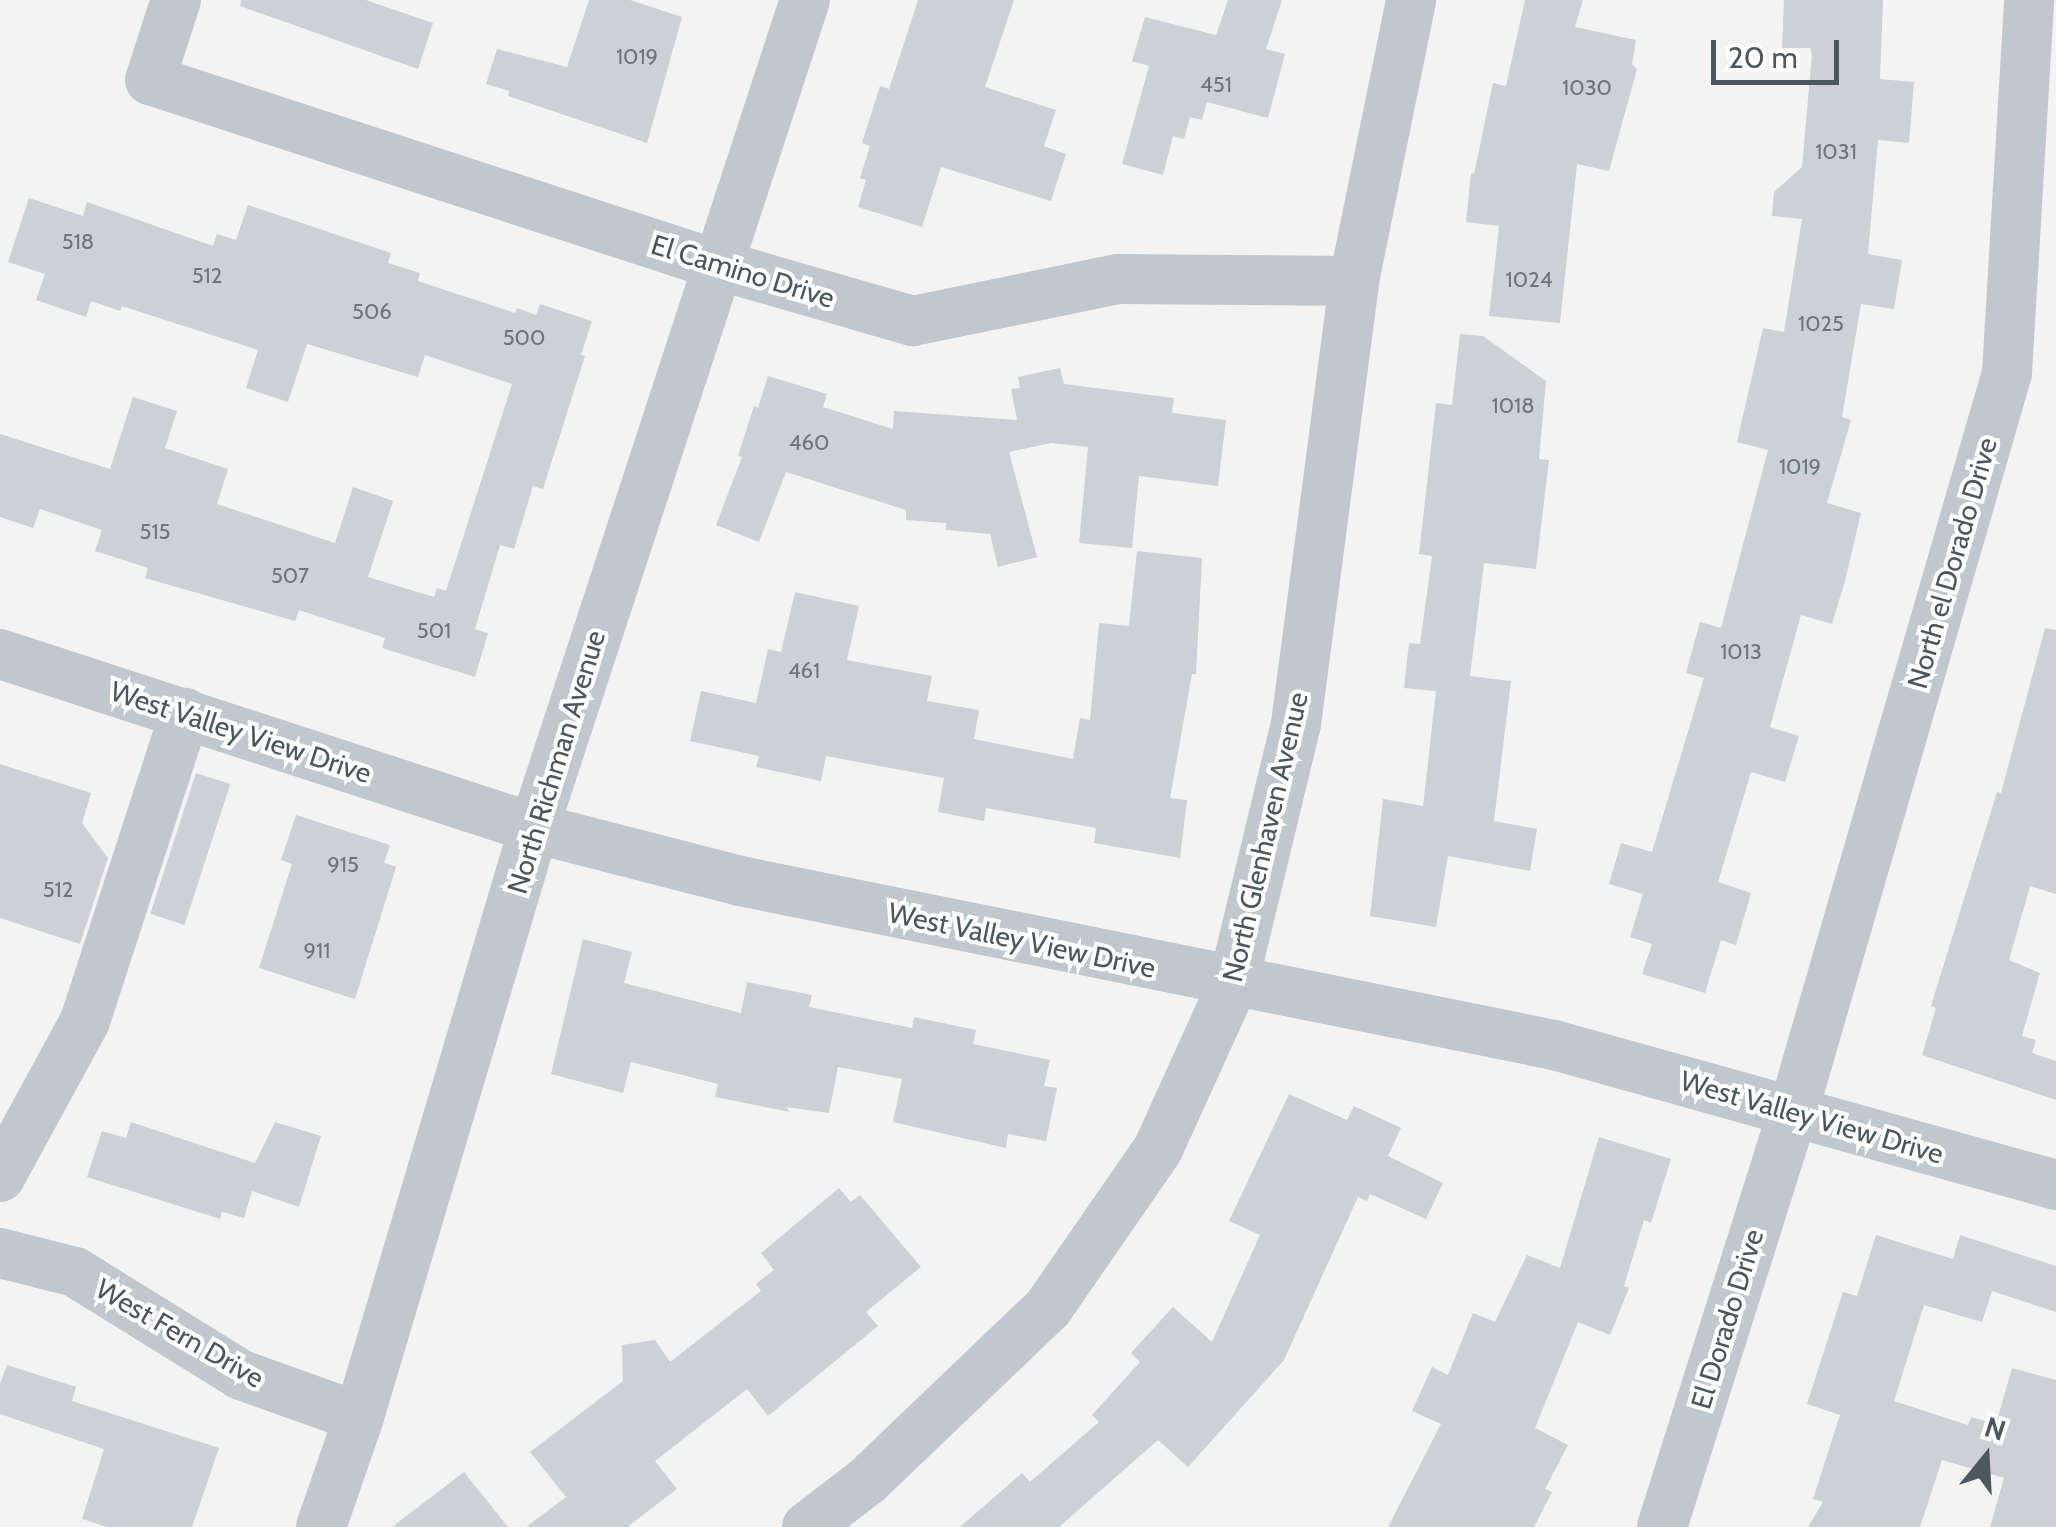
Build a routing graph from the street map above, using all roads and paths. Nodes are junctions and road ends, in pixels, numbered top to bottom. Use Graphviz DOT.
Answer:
graph roads {
  1 [pos="176,0"];
  2 [pos="805,0"];
  3 [pos="1411,0"];
  4 [pos="2029,0"];
  5 [pos="715,264"];
  6 [pos="1354,281"];
  7 [pos="0,654"];
  8 [pos="185,714"];
  9 [pos="534,828"];
  10 [pos="1233,984"];
  11 [pos="1793,1112"];
  12 [pos="0,1177"];
  13 [pos="2056,1185"];
  14 [pos="0,1254"];
  15 [pos="359,1417"];
  16 [pos="321,1527"];
  17 [pos="806,1527"];
  18 [pos="1662,1527"];
  1 -- 5 [label="street, El Camino Drive"];
  2 -- 5 [label="street, North Richman Avenue"];
  3 -- 6 [label="street, North Glenhaven Avenue"];
  4 -- 11 [label="street, North el Dorado Drive"];
  5 -- 6 [label="street, El Camino Drive"];
  5 -- 9 [label="street, North Richman Avenue"];
  6 -- 10 [label="street, North Glenhaven Avenue"];
  7 -- 8 [label="street, West Valley View Drive"];
  8 -- 9 [label="street, West Valley View Drive"];
  8 -- 12 [label="street"];
  9 -- 10 [label="street, West Valley View Drive"];
  9 -- 15 [label="street, North Richman Avenue"];
  10 -- 11 [label="street, West Valley View Drive"];
  10 -- 17 [label="street, North Glenhaven Avenue"];
  11 -- 13 [label="street, West Valley View Drive"];
  11 -- 18 [label="street, El Dorado Drive"];
  14 -- 15 [label="street, West Fern Drive"];
  15 -- 16 [label="street, North Richman Avenue"];
}
